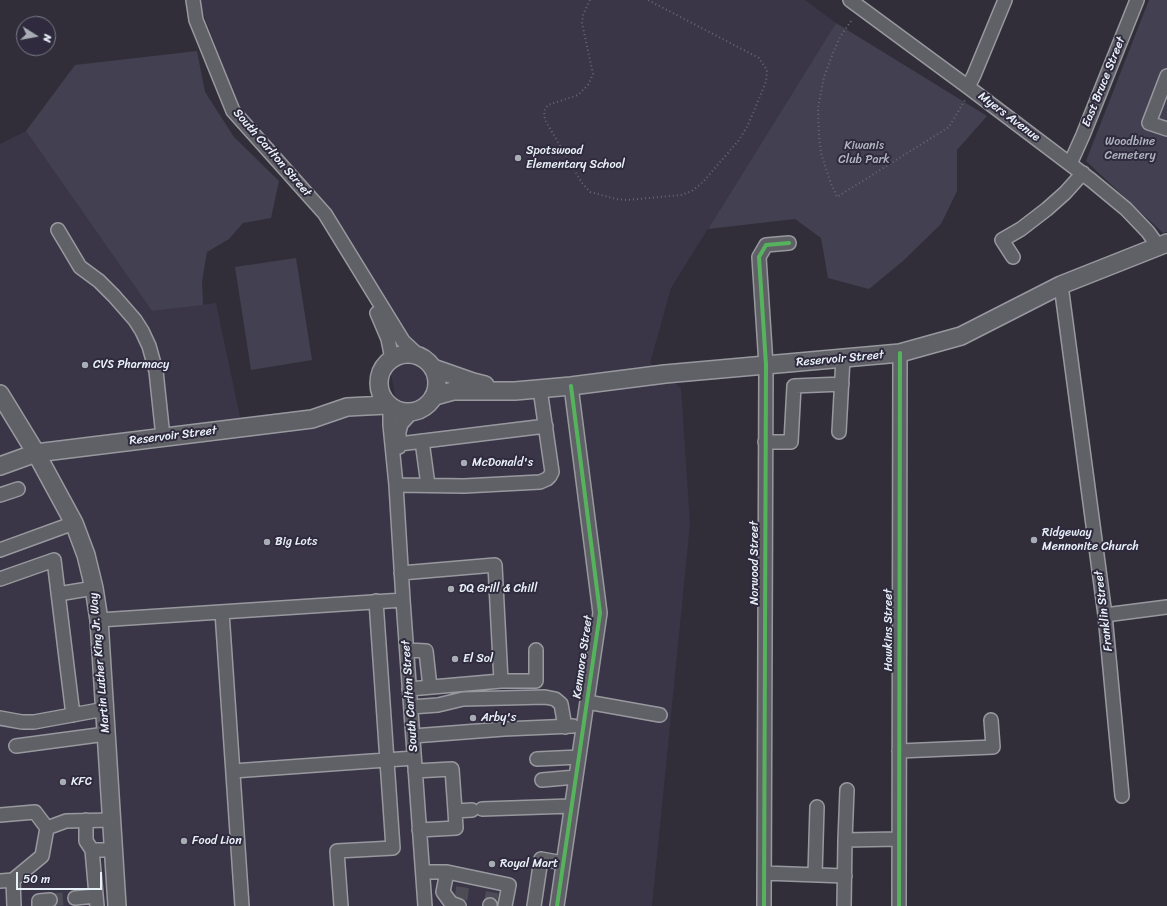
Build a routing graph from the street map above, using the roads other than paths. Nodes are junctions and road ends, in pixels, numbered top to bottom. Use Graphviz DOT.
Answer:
graph roads {
  1 [pos="193,0"];
  2 [pos="850,0"];
  3 [pos="1005,0"];
  4 [pos="1137,0"];
  5 [pos="1167,76"];
  6 [pos="966,86"];
  7 [pos="1167,128"];
  8 [pos="1070,164"];
  9 [pos="1083,173"];
  10 [pos="58,230"];
  11 [pos="789,244"];
  12 [pos="1163,244"];
  13 [pos="1013,257"];
  14 [pos="362,274"];
  15 [pos="1061,285"];
  16 [pos="900,353"];
  17 [pos="419,356"];
  18 [pos="843,358"];
  19 [pos="392,359"];
  20 [pos="766,365"];
  21 [pos="433,368"];
  22 [pos="379,383"];
  23 [pos="842,384"];
  24 [pos="571,386"];
  25 [pos="540,389"];
  26 [pos="515,391"];
  27 [pos="435,396"];
  28 [pos="2,400"];
  29 [pos="389,406"];
  30 [pos="347,407"];
  31 [pos="411,413"];
  32 [pos="546,426"];
  33 [pos="839,432"];
  34 [pos="163,437"];
  35 [pos="422,441"];
  36 [pos="766,442"];
  37 [pos="399,444"];
  38 [pos="36,453"];
  39 [pos="0,466"];
  40 [pos="396,485"];
  41 [pos="428,485"];
  42 [pos="18,489"];
  43 [pos="0,495"];
  44 [pos="74,523"];
  45 [pos="0,550"];
  46 [pos="402,573"];
  47 [pos="0,579"];
  48 [pos="94,588"];
  49 [pos="58,594"];
  50 [pos="403,600"];
  51 [pos="376,601"];
  52 [pos="1167,607"];
  53 [pos="222,612"];
  54 [pos="1105,615"];
  55 [pos="99,620"];
  56 [pos="407,650"];
  57 [pos="536,650"];
  58 [pos="501,681"];
  59 [pos="430,687"];
  60 [pos="409,689"];
  61 [pos="587,702"];
  62 [pos="411,707"];
  63 [pos="105,709"];
  64 [pos="73,715"];
  65 [pos="660,715"];
  66 [pos="0,718"];
  67 [pos="991,720"];
  68 [pos="583,726"];
  69 [pos="565,727"];
  70 [pos="106,734"];
  71 [pos="413,736"];
  72 [pos="16,746"];
  73 [pos="899,751"];
  74 [pos="579,757"];
  75 [pos="538,759"];
  76 [pos="387,760"];
  77 [pos="415,764"];
  78 [pos="233,771"];
  79 [pos="576,777"];
  80 [pos="542,780"];
  81 [pos="847,790"];
  82 [pos="1122,796"];
  83 [pos="571,806"];
  84 [pos="817,807"];
  85 [pos="455,811"];
  86 [pos="0,815"];
  87 [pos="86,820"];
  88 [pos="112,820"];
  89 [pos="47,828"];
  90 [pos="419,830"];
  91 [pos="899,839"];
  92 [pos="845,840"];
  93 [pos="92,850"];
  94 [pos="113,850"];
  95 [pos="563,863"];
  96 [pos="423,872"];
  97 [pos="447,872"];
  98 [pos="764,873"];
  99 [pos="815,875"];
  100 [pos="845,876"];
  101 [pos="13,880"];
  102 [pos="0,881"];
  103 [pos="75,898"];
  104 [pos="96,901"];
  105 [pos="460,904"];
  106 [pos="14,906"];
  107 [pos="113,906"];
  108 [pos="242,906"];
  109 [pos="341,906"];
  110 [pos="425,906"];
  111 [pos="505,906"];
  112 [pos="534,906"];
  113 [pos="557,906"];
  114 [pos="764,906"];
  115 [pos="844,906"];
  116 [pos="899,906"];
  1 -- 14 [label="street, South Carlton Street"];
  2 -- 6 [label="street, Myers Avenue"];
  3 -- 6 [label="street"];
  4 -- 8 [label="street, East Bruce Street"];
  5 -- 7 [label="street"];
  6 -- 8 [label="street, Myers Avenue"];
  8 -- 9 [label="street, Myers Avenue"];
  9 -- 12 [label="street, Myers Avenue"];
  9 -- 13 [label="street"];
  10 -- 34 [label="street"];
  11 -- 20 [label="street, Norwood Street"];
  12 -- 15 [label="main road, Reservoir Street"];
  14 -- 17 [label="street, South Carlton Street"];
  14 -- 19 [label="street, South Carlton Street"];
  15 -- 16 [label="main road, Reservoir Street"];
  15 -- 54 [label="street, Franklin Street"];
  16 -- 18 [label="main road, Reservoir Street"];
  16 -- 73 [label="street, Hawkins Street"];
  17 -- 19 [label="main road"];
  17 -- 21 [label="main road"];
  18 -- 20 [label="main road, Reservoir Street"];
  18 -- 23 [label="street"];
  19 -- 22 [label="main road"];
  20 -- 24 [label="main road, Reservoir Street"];
  20 -- 36 [label="street, Norwood Street"];
  21 -- 26 [label="main road, Reservoir Street"];
  21 -- 27 [label="main road"];
  22 -- 29 [label="main road"];
  22 -- 30 [label="main road, Reservoir Street"];
  23 -- 33 [label="street"];
  23 -- 36 [label="street"];
  24 -- 25 [label="main road, Reservoir Street"];
  24 -- 61 [label="street, Kenmore Street"];
  25 -- 26 [label="main road, Reservoir Street"];
  25 -- 32 [label="street"];
  26 -- 27 [label="main road, Reservoir Street"];
  27 -- 31 [label="main road"];
  28 -- 38 [label="main road, Martin Luther King Jr. Way"];
  29 -- 30 [label="main road, Reservoir Street"];
  29 -- 31 [label="main road"];
  29 -- 40 [label="street, South Carlton Street"];
  30 -- 34 [label="main road, Reservoir Street"];
  31 -- 37 [label="street, South Carlton Street"];
  32 -- 35 [label="street"];
  32 -- 41 [label="street"];
  34 -- 38 [label="main road, Reservoir Street"];
  35 -- 37 [label="street"];
  35 -- 41 [label="street"];
  36 -- 98 [label="street, Norwood Street"];
  37 -- 40 [label="street, South Carlton Street"];
  38 -- 39 [label="main road, Reservoir Street"];
  38 -- 44 [label="main road, Martin Luther King Jr. Way"];
  40 -- 41 [label="street"];
  40 -- 46 [label="street, South Carlton Street"];
  42 -- 43 [label="street"];
  44 -- 45 [label="street"];
  44 -- 48 [label="main road, Martin Luther King Jr. Way"];
  46 -- 50 [label="street, South Carlton Street"];
  46 -- 58 [label="street"];
  47 -- 49 [label="street"];
  48 -- 49 [label="street"];
  48 -- 55 [label="main road, Martin Luther King Jr. Way"];
  49 -- 64 [label="street"];
  50 -- 51 [label="street"];
  50 -- 56 [label="street, South Carlton Street"];
  51 -- 53 [label="street"];
  51 -- 76 [label="street"];
  52 -- 54 [label="street"];
  53 -- 55 [label="street"];
  53 -- 78 [label="street"];
  54 -- 82 [label="street, Franklin Street"];
  55 -- 63 [label="main road, Martin Luther King Jr. Way"];
  56 -- 59 [label="street"];
  56 -- 60 [label="street, South Carlton Street"];
  57 -- 58 [label="street"];
  58 -- 59 [label="street"];
  59 -- 60 [label="street"];
  60 -- 62 [label="street, South Carlton Street"];
  61 -- 65 [label="street"];
  61 -- 68 [label="street, Kenmore Street"];
  62 -- 69 [label="street"];
  62 -- 71 [label="street, South Carlton Street"];
  63 -- 64 [label="street"];
  63 -- 70 [label="main road, Martin Luther King Jr. Way"];
  64 -- 66 [label="street"];
  67 -- 73 [label="street"];
  68 -- 69 [label="street"];
  68 -- 74 [label="street, Kenmore Street"];
  69 -- 71 [label="street"];
  70 -- 72 [label="street"];
  70 -- 88 [label="main road, Martin Luther King Jr. Way"];
  71 -- 77 [label="street, South Carlton Street"];
  73 -- 91 [label="street, Hawkins Street"];
  74 -- 75 [label="street"];
  74 -- 79 [label="street, Kenmore Street"];
  76 -- 77 [label="street"];
  76 -- 78 [label="street"];
  76 -- 109 [label="street"];
  77 -- 85 [label="street"];
  77 -- 90 [label="street, South Carlton Street"];
  78 -- 108 [label="street"];
  79 -- 80 [label="street"];
  79 -- 83 [label="street, Kenmore Street"];
  81 -- 92 [label="street"];
  83 -- 85 [label="street"];
  83 -- 95 [label="street, Kenmore Street"];
  84 -- 99 [label="street"];
  85 -- 90 [label="street"];
  86 -- 89 [label="street"];
  87 -- 88 [label="street"];
  87 -- 89 [label="street"];
  87 -- 93 [label="street"];
  88 -- 94 [label="main road, Martin Luther King Jr. Way"];
  89 -- 101 [label="street"];
  90 -- 96 [label="street, South Carlton Street"];
  91 -- 92 [label="street"];
  91 -- 116 [label="street, Hawkins Street"];
  92 -- 100 [label="street"];
  93 -- 94 [label="street"];
  93 -- 104 [label="street"];
  94 -- 107 [label="main road, Martin Luther King Jr. Way"];
  95 -- 112 [label="street"];
  95 -- 113 [label="street, Kenmore Street"];
  96 -- 97 [label="street"];
  96 -- 110 [label="street, South Carlton Street"];
  97 -- 105 [label="street"];
  97 -- 111 [label="street"];
  98 -- 99 [label="street"];
  98 -- 114 [label="street, Norwood Street"];
  99 -- 100 [label="street"];
  100 -- 115 [label="street"];
  101 -- 102 [label="street"];
  101 -- 106 [label="street"];
  103 -- 104 [label="street"];
}
